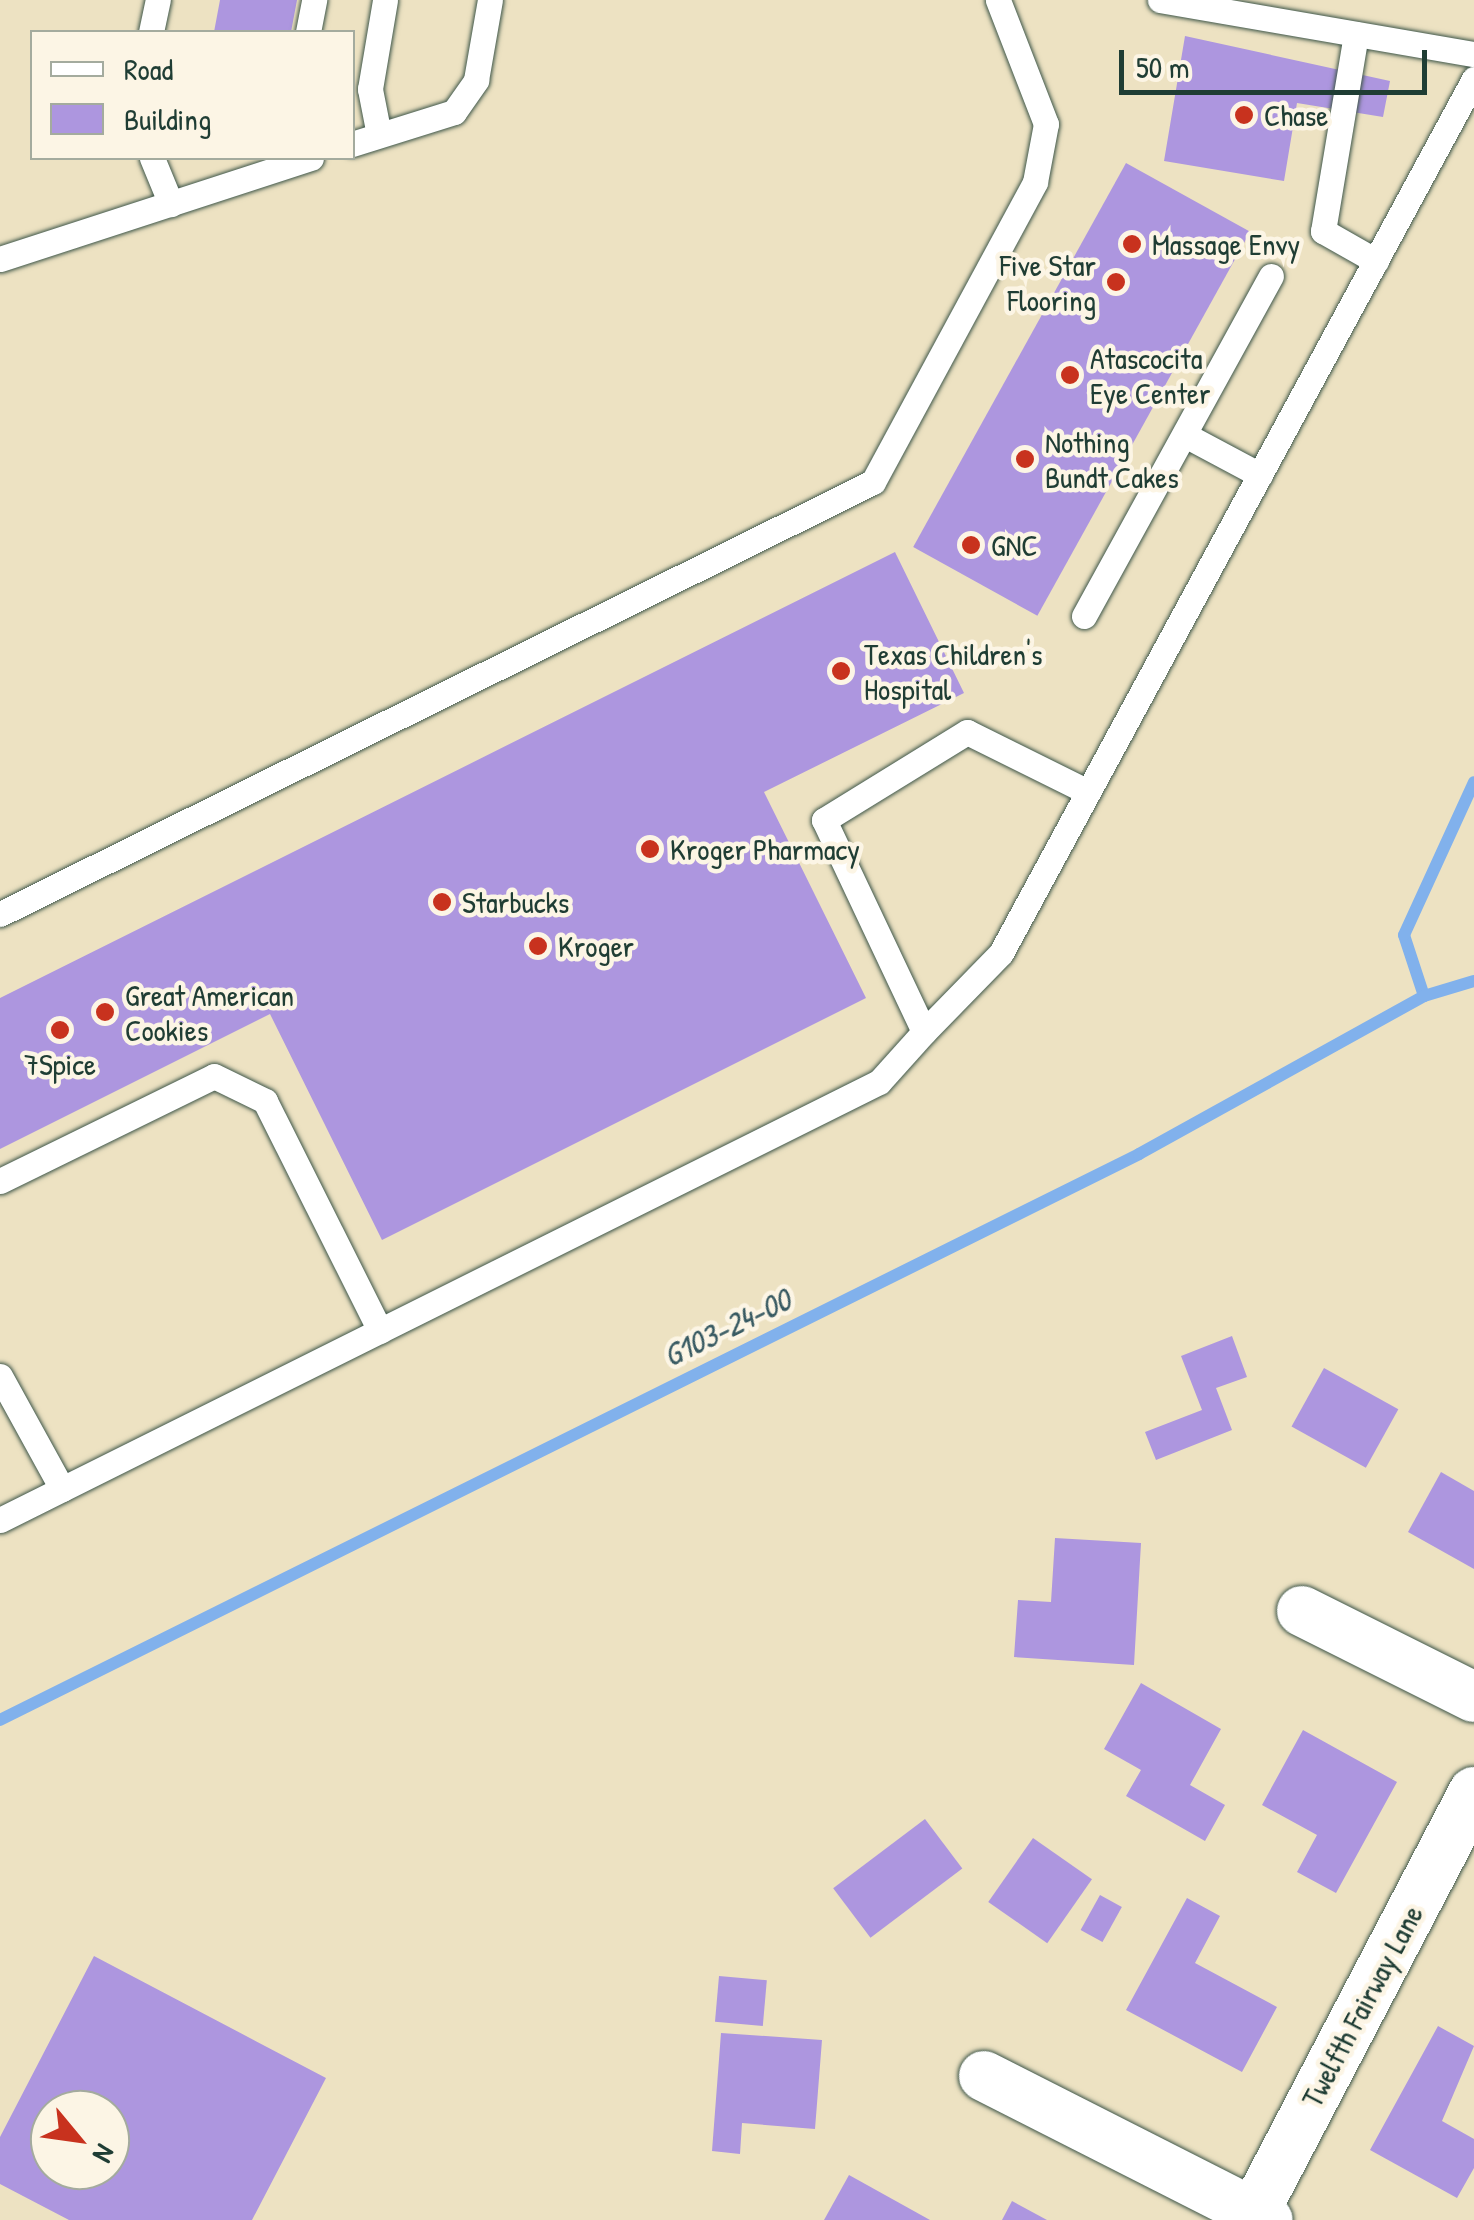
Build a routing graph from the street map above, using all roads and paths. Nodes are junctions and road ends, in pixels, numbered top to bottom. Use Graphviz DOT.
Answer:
graph roads {
  1 [pos="158,0"];
  2 [pos="314,0"];
  3 [pos="385,0"];
  4 [pos="490,0"];
  5 [pos="998,0"];
  6 [pos="1160,0"];
  7 [pos="151,30"];
  8 [pos="308,30"];
  9 [pos="1356,34"];
  10 [pos="1474,54"];
  11 [pos="1474,79"];
  12 [pos="380,135"];
  13 [pos="355,143"];
  14 [pos="153,160"];
  15 [pos="305,160"];
  16 [pos="171,204"];
  17 [pos="0,259"];
  18 [pos="1376,261"];
  19 [pos="1272,276"];
  20 [pos="1186,435"];
  21 [pos="1260,475"];
  22 [pos="1084,616"];
  23 [pos="1088,792"];
  24 [pos="0,914"];
  25 [pos="924,1032"];
  26 [pos="0,1181"];
  27 [pos="380,1331"];
  28 [pos="0,1376"];
  29 [pos="62,1489"];
  30 [pos="0,1520"];
  31 [pos="1302,1611"];
  32 [pos="1474,1696"];
  33 [pos="1474,1792"];
  34 [pos="984,2076"];
  35 [pos="1258,2218"];
  1 -- 7 [label="lane"];
  2 -- 8 [label="lane"];
  3 -- 12 [label="lane"];
  4 -- 12 [label="lane"];
  5 -- 24 [label="lane"];
  6 -- 9 [label="lane"];
  9 -- 10 [label="lane"];
  9 -- 18 [label="lane"];
  11 -- 18 [label="lane"];
  12 -- 13 [label="lane"];
  14 -- 16 [label="lane"];
  15 -- 16 [label="lane"];
  16 -- 17 [label="lane"];
  18 -- 21 [label="lane"];
  19 -- 20 [label="lane"];
  20 -- 21 [label="lane"];
  20 -- 22 [label="lane"];
  21 -- 23 [label="lane"];
  23 -- 25 [label="lane"];
  23 -- 25 [label="lane"];
  25 -- 27 [label="lane"];
  26 -- 27 [label="lane"];
  27 -- 29 [label="lane"];
  28 -- 29 [label="lane"];
  29 -- 30 [label="lane"];
  31 -- 32 [label="street"];
  33 -- 35 [label="street, Twelfth Fairway Lane"];
  34 -- 35 [label="street"];
}
